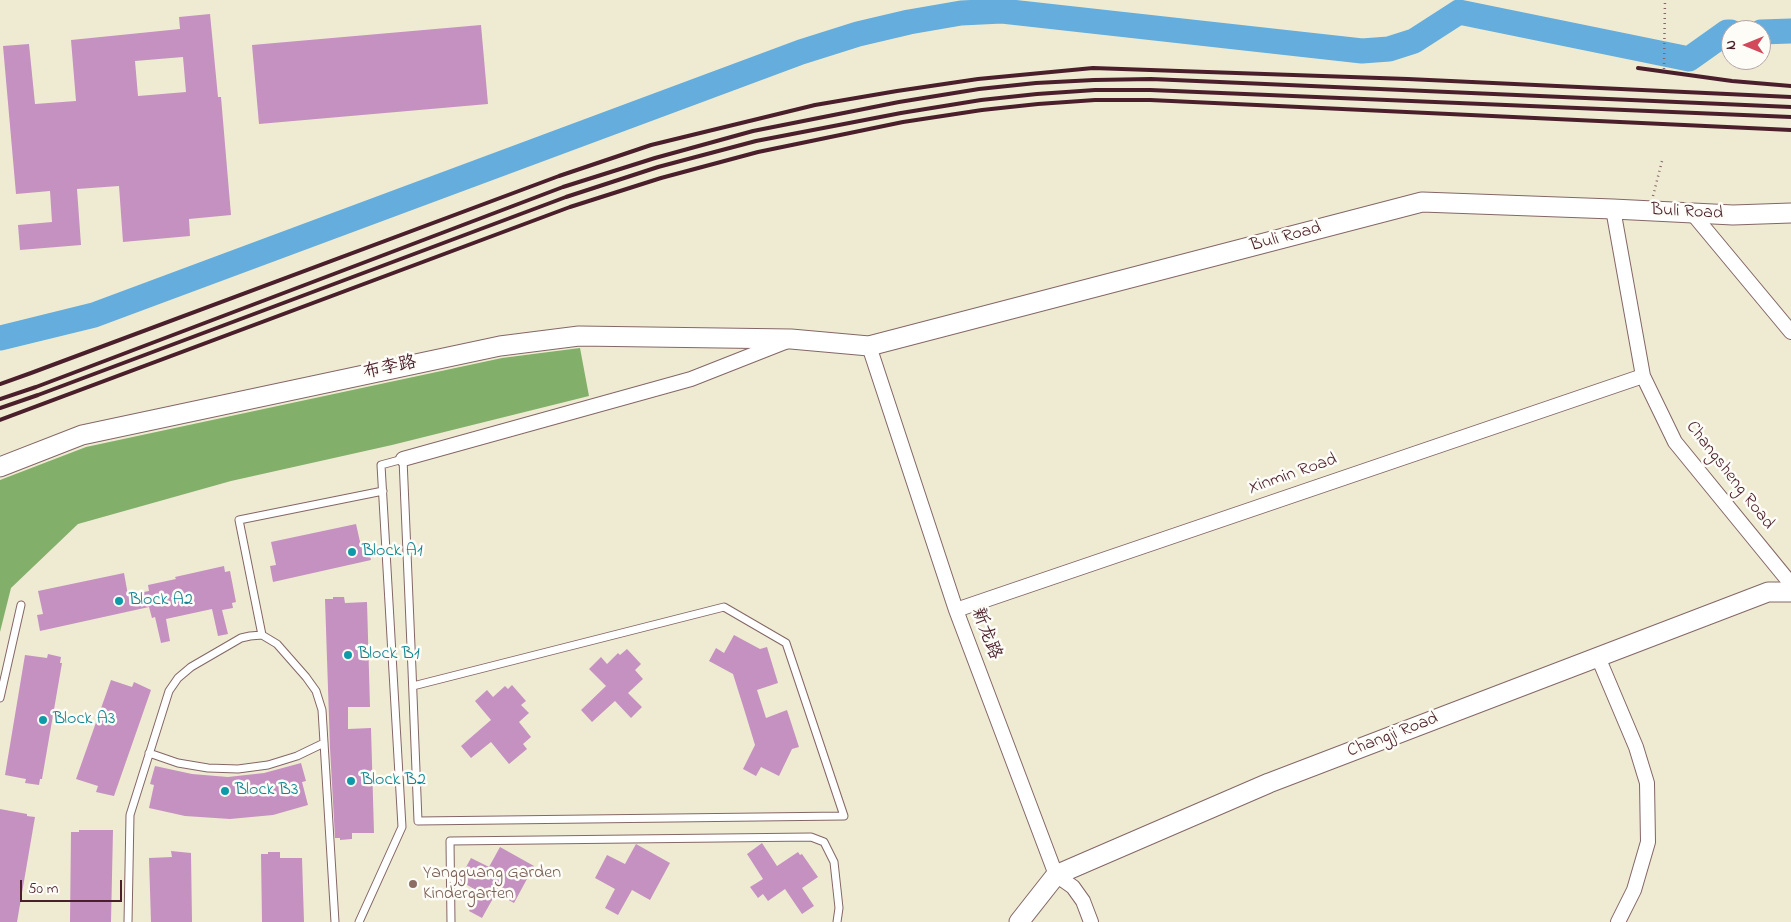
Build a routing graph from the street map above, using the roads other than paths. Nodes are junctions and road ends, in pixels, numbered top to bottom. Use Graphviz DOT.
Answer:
graph roads {
  1 [pos="1613,209"];
  2 [pos="1692,213"];
  3 [pos="1791,213"];
  4 [pos="1791,332"];
  5 [pos="791,339"];
  6 [pos="869,346"];
  7 [pos="1643,376"];
  8 [pos="403,459"];
  9 [pos="0,467"];
  10 [pos="383,491"];
  11 [pos="1791,584"];
  12 [pos="1791,592"];
  13 [pos="21,605"];
  14 [pos="956,610"];
  15 [pos="262,635"];
  16 [pos="1598,657"];
  17 [pos="413,686"];
  18 [pos="0,698"];
  19 [pos="324,744"];
  20 [pos="149,753"];
  21 [pos="1056,875"];
  22 [pos="128,922"];
  23 [pos="334,922"];
  24 [pos="359,922"];
  25 [pos="451,922"];
  26 [pos="837,922"];
  27 [pos="1019,922"];
  28 [pos="1091,922"];
  29 [pos="1618,922"];
  1 -- 2 [label="main road, Buli Road"];
  1 -- 6 [label="main road, Buli Road"];
  1 -- 7 [label="street, Changsheng Road"];
  2 -- 3 [label="main road, Buli Road"];
  2 -- 4 [label="street"];
  5 -- 6 [label="main road, Buli Road"];
  5 -- 8 [label="street"];
  5 -- 9 [label="main road, 布李路"];
  6 -- 14 [label="street, 新龙路"];
  7 -- 11 [label="street, Changsheng Road"];
  7 -- 14 [label="street, Xinmin Road"];
  8 -- 10 [label="lane"];
  8 -- 17 [label="lane"];
  10 -- 15 [label="lane"];
  10 -- 24 [label="lane"];
  12 -- 16 [label="main road, Changji Road"];
  13 -- 18 [label="lane"];
  14 -- 21 [label="street, 新龙路"];
  15 -- 19 [label="lane"];
  15 -- 20 [label="lane"];
  16 -- 21 [label="main road, Changji Road"];
  16 -- 29 [label="street"];
  17 -- 17 [label="lane"];
  19 -- 20 [label="lane"];
  19 -- 23 [label="lane"];
  20 -- 22 [label="lane"];
  21 -- 27 [label="main road, Changji Road"];
  21 -- 28 [label="street"];
  25 -- 26 [label="lane"];
}
